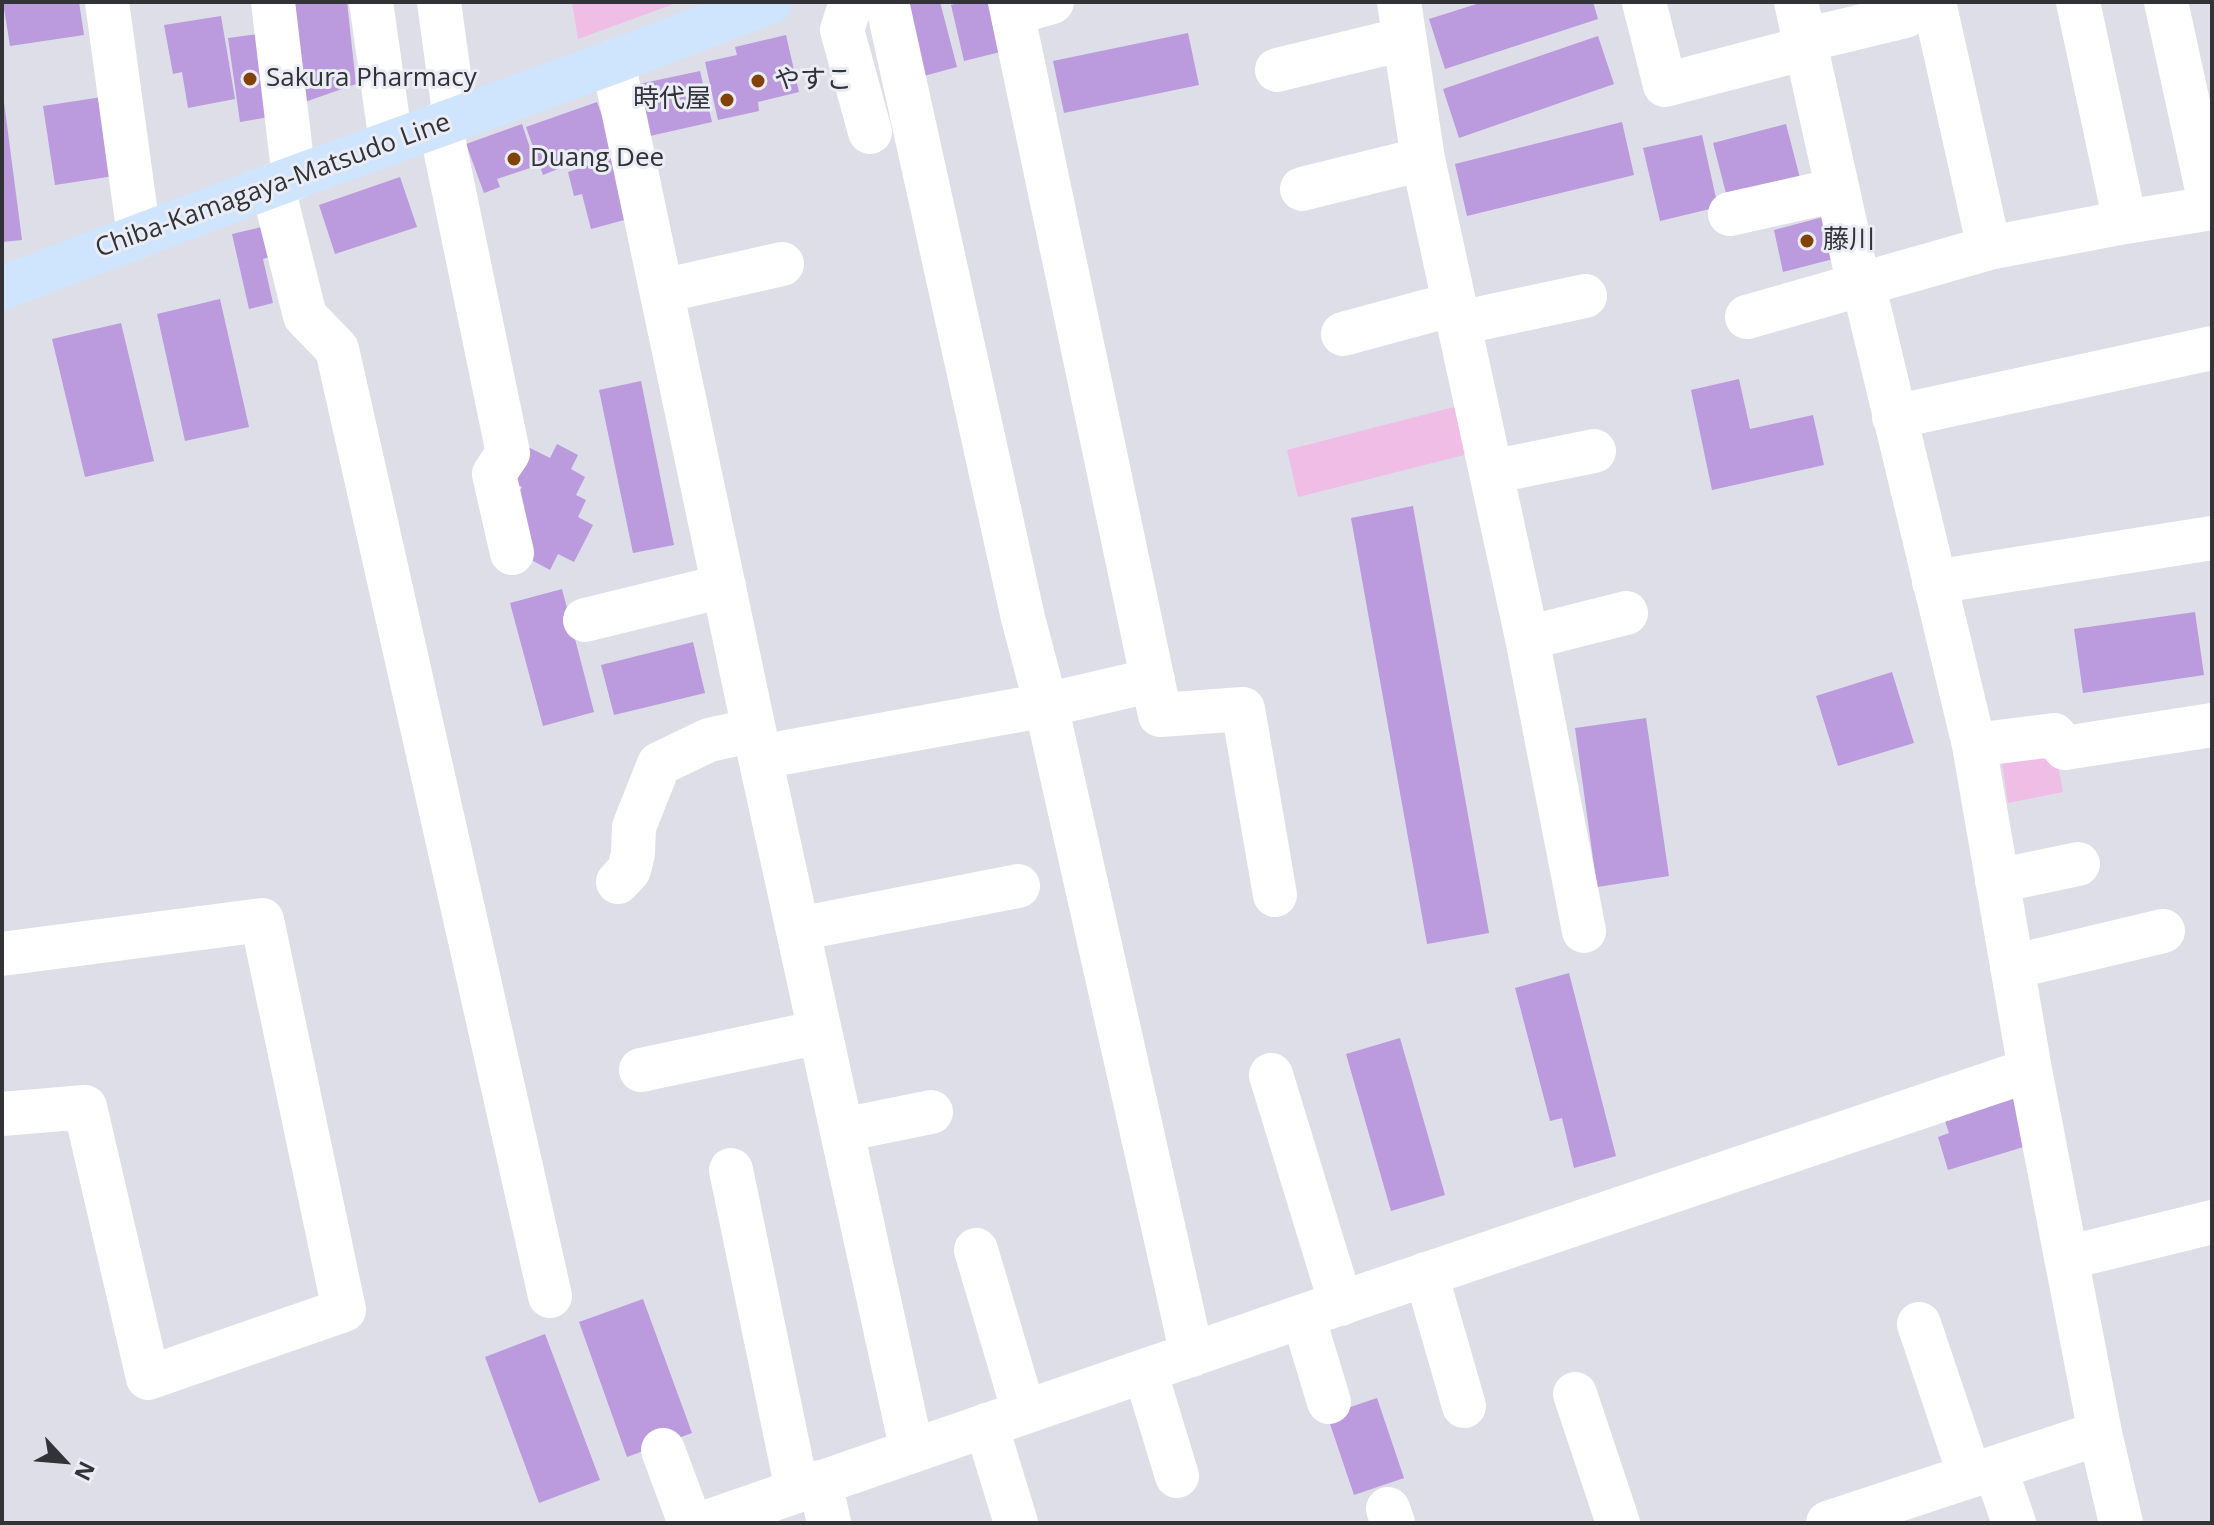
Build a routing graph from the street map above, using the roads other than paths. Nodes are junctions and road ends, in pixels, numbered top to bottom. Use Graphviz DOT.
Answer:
graph roads {
  1 [pos="107,2"];
  2 [pos="273,2"];
  3 [pos="371,2"];
  4 [pos="439,2"];
  5 [pos="468,2"];
  6 [pos="770,2"];
  7 [pos="851,2"];
  8 [pos="887,2"];
  9 [pos="1644,2"];
  10 [pos="2078,2"];
  11 [pos="2166,2"];
  12 [pos="1025,6"];
  13 [pos="1919,9"];
  14 [pos="1401,20"];
  15 [pos="1802,30"];
  16 [pos="613,62"];
  17 [pos="1277,70"];
  18 [pos="459,117"];
  19 [pos="870,132"];
  20 [pos="391,142"];
  21 [pos="1423,159"];
  22 [pos="284,181"];
  23 [pos="1302,189"];
  24 [pos="1837,190"];
  25 [pos="2212,208"];
  26 [pos="1730,214"];
  27 [pos="2125,222"];
  28 [pos="139,236"];
  29 [pos="1989,248"];
  30 [pos="782,264"];
  31 [pos="1859,286"];
  32 [pos="2,288"];
  33 [pos="662,291"];
  34 [pos="1585,296"];
  35 [pos="1456,314"];
  36 [pos="1747,317"];
  37 [pos="1343,334"];
  38 [pos="2212,348"];
  39 [pos="1894,417"];
  40 [pos="1594,451"];
  41 [pos="1491,472"];
  42 [pos="2212,538"];
  43 [pos="512,553"];
  44 [pos="1934,582"];
  45 [pos="724,586"];
  46 [pos="1626,613"];
  47 [pos="585,620"];
  48 [pos="1527,638"];
  49 [pos="1153,680"];
  50 [pos="1046,705"];
  51 [pos="2212,725"];
  52 [pos="757,743"];
  53 [pos="1974,745"];
  54 [pos="2078,864"];
  55 [pos="1997,881"];
  56 [pos="618,882"];
  57 [pos="1018,886"];
  58 [pos="1275,895"];
  59 [pos="798,929"];
  60 [pos="1584,931"];
  61 [pos="2163,931"];
  62 [pos="2,954"];
  63 [pos="2012,967"];
  64 [pos="820,1032"];
  65 [pos="641,1070"];
  66 [pos="2030,1070"];
  67 [pos="1271,1075"];
  68 [pos="931,1112"];
  69 [pos="2,1114"];
  70 [pos="842,1130"];
  71 [pos="731,1170"];
  72 [pos="2212,1222"];
  73 [pos="976,1250"];
  74 [pos="2066,1258"];
  75 [pos="1426,1274"];
  76 [pos="550,1296"];
  77 [pos="1322,1310"];
  78 [pos="1919,1324"];
  79 [pos="1192,1355"];
  80 [pos="1145,1371"];
  81 [pos="1575,1394"];
  82 [pos="1329,1402"];
  83 [pos="1464,1406"];
  84 [pos="1005,1419"];
  85 [pos="2100,1433"];
  86 [pos="663,1450"];
  87 [pos="912,1451"];
  88 [pos="1983,1472"];
  89 [pos="1177,1476"];
  90 [pos="816,1498"];
  91 [pos="690,1523"];
  92 [pos="704,1523"];
  93 [pos="1016,1523"];
  94 [pos="1618,1523"];
  95 [pos="1828,1523"];
  96 [pos="2014,1523"];
  97 [pos="2121,1523"];
  1 -- 28 [label="street"];
  2 -- 22 [label="street"];
  3 -- 20 [label="street"];
  4 -- 18 [label="street"];
  5 -- 18 [label="street"];
  6 -- 16 [label="main road, Chiba-Kamagaya-Matsudo Line"];
  7 -- 19 [label="street"];
  8 -- 50 [label="street"];
  9 -- 15 [label="street"];
  10 -- 27 [label="street"];
  11 -- 25 [label="street"];
  12 -- 49 [label="street"];
  13 -- 15 [label="street"];
  13 -- 29 [label="street"];
  14 -- 17 [label="street"];
  14 -- 21 [label="street"];
  15 -- 24 [label="street"];
  16 -- 18 [label="main road, Chiba-Kamagaya-Matsudo Line"];
  16 -- 33 [label="street"];
  18 -- 20 [label="main road, Chiba-Kamagaya-Matsudo Line"];
  18 -- 43 [label="street"];
  20 -- 22 [label="main road, Chiba-Kamagaya-Matsudo Line"];
  21 -- 23 [label="street"];
  21 -- 35 [label="street"];
  22 -- 28 [label="main road, Chiba-Kamagaya-Matsudo Line"];
  22 -- 76 [label="street"];
  24 -- 26 [label="street"];
  24 -- 31 [label="street"];
  25 -- 27 [label="street"];
  27 -- 29 [label="street"];
  28 -- 32 [label="main road, Chiba-Kamagaya-Matsudo Line"];
  29 -- 31 [label="street"];
  30 -- 33 [label="street"];
  31 -- 36 [label="street"];
  31 -- 39 [label="street"];
  33 -- 45 [label="street"];
  34 -- 35 [label="street"];
  35 -- 37 [label="street"];
  35 -- 41 [label="street"];
  38 -- 39 [label="street"];
  39 -- 44 [label="street"];
  40 -- 41 [label="street"];
  41 -- 48 [label="street"];
  42 -- 44 [label="street"];
  44 -- 53 [label="street"];
  45 -- 47 [label="street"];
  45 -- 52 [label="street"];
  46 -- 48 [label="street"];
  48 -- 60 [label="street"];
  49 -- 50 [label="street"];
  49 -- 58 [label="street"];
  50 -- 52 [label="street"];
  50 -- 79 [label="street"];
  51 -- 53 [label="street"];
  52 -- 56 [label="street"];
  52 -- 59 [label="street"];
  53 -- 55 [label="street"];
  54 -- 55 [label="street"];
  55 -- 63 [label="street"];
  57 -- 59 [label="street"];
  59 -- 64 [label="street"];
  61 -- 63 [label="street"];
  62 -- 69 [label="street"];
  63 -- 66 [label="street"];
  64 -- 65 [label="street"];
  64 -- 70 [label="street"];
  66 -- 74 [label="street"];
  66 -- 75 [label="street"];
  67 -- 77 [label="street"];
  68 -- 70 [label="street"];
  70 -- 87 [label="street"];
  71 -- 90 [label="street"];
  72 -- 74 [label="street"];
  73 -- 84 [label="street"];
  74 -- 85 [label="street"];
  75 -- 77 [label="street"];
  75 -- 83 [label="street"];
  77 -- 79 [label="street"];
  77 -- 82 [label="street"];
  78 -- 88 [label="street"];
  79 -- 80 [label="street"];
  80 -- 84 [label="street"];
  80 -- 89 [label="street"];
  81 -- 94 [label="street"];
  84 -- 87 [label="street"];
  84 -- 93 [label="street"];
  85 -- 88 [label="street"];
  85 -- 97 [label="street"];
  86 -- 91 [label="street"];
  87 -- 90 [label="street"];
  88 -- 95 [label="street"];
  88 -- 96 [label="street"];
  90 -- 92 [label="street"];
}
